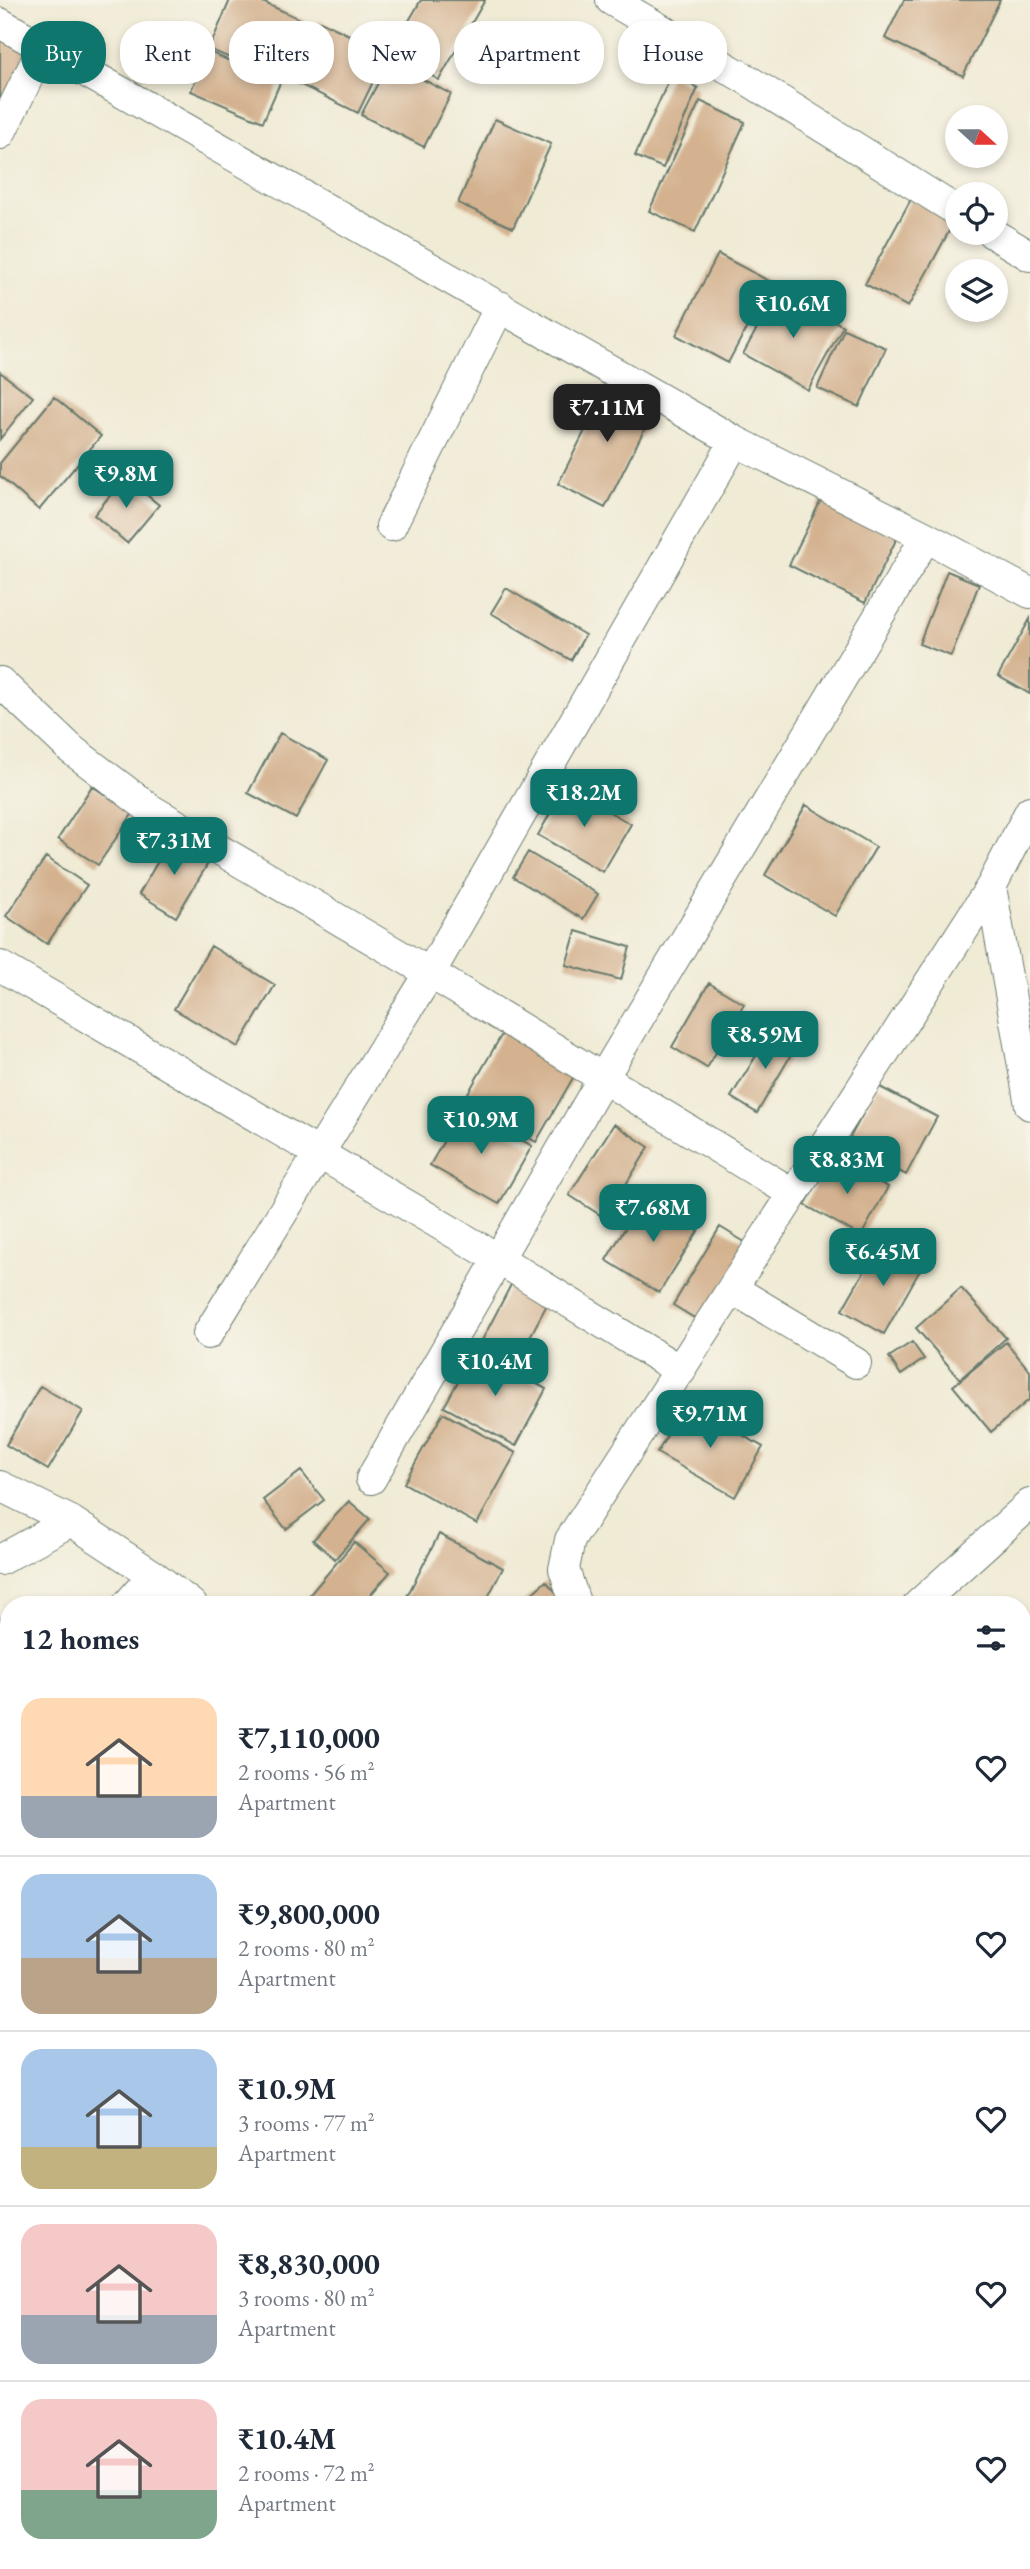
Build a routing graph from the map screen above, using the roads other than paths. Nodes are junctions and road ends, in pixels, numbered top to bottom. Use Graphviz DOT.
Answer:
graph roads {
  1 [pos="611,0"];
  2 [pos="0,23"];
  3 [pos="21,35"];
  4 [pos="106,83"];
  5 [pos="25,84"];
  6 [pos="0,134"];
  7 [pos="945,203"];
  8 [pos="1008,243"];
  9 [pos="1030,256"];
  10 [pos="500,306"];
  11 [pos="735,441"];
  12 [pos="391,526"];
  13 [pos="926,537"];
  14 [pos="1030,593"];
  15 [pos="0,682"];
  16 [pos="1030,811"];
  17 [pos="991,887"];
  18 [pos="0,965"];
  19 [pos="429,973"];
  20 [pos="603,1078"];
  21 [pos="1030,1105"];
  22 [pos="317,1154"];
  23 [pos="792,1193"];
  24 [pos="497,1258"];
  25 [pos="733,1289"];
  26 [pos="208,1334"];
  27 [pos="856,1363"];
  28 [pos="681,1371"];
  29 [pos="370,1479"];
  30 [pos="0,1486"];
  31 [pos="1030,1504"];
  32 [pos="71,1521"];
  33 [pos="0,1560"];
  34 [pos="153,1575"];
  35 [pos="135,1596"];
  36 [pos="180,1596"];
  37 [pos="573,1596"];
  38 [pos="928,1596"];
  1 -- 7 [label="street"];
  2 -- 3 [label="street"];
  4 -- 10 [label="street"];
  5 -- 6 [label="street"];
  8 -- 9 [label="street"];
  10 -- 11 [label="street"];
  10 -- 12 [label="street"];
  11 -- 13 [label="street"];
  11 -- 19 [label="street"];
  13 -- 14 [label="street"];
  13 -- 20 [label="street"];
  15 -- 19 [label="street"];
  16 -- 17 [label="street"];
  17 -- 21 [label="street"];
  17 -- 23 [label="street"];
  18 -- 22 [label="street"];
  19 -- 20 [label="street"];
  19 -- 22 [label="street"];
  20 -- 23 [label="street"];
  20 -- 24 [label="street"];
  22 -- 24 [label="street"];
  22 -- 26 [label="street"];
  23 -- 25 [label="street"];
  24 -- 28 [label="street"];
  24 -- 29 [label="street"];
  25 -- 27 [label="street"];
  25 -- 28 [label="street"];
  28 -- 37 [label="street"];
  30 -- 32 [label="street"];
  31 -- 38 [label="street"];
  32 -- 33 [label="street"];
  32 -- 34 [label="street"];
  34 -- 35 [label="street"];
  34 -- 36 [label="street"];
}
